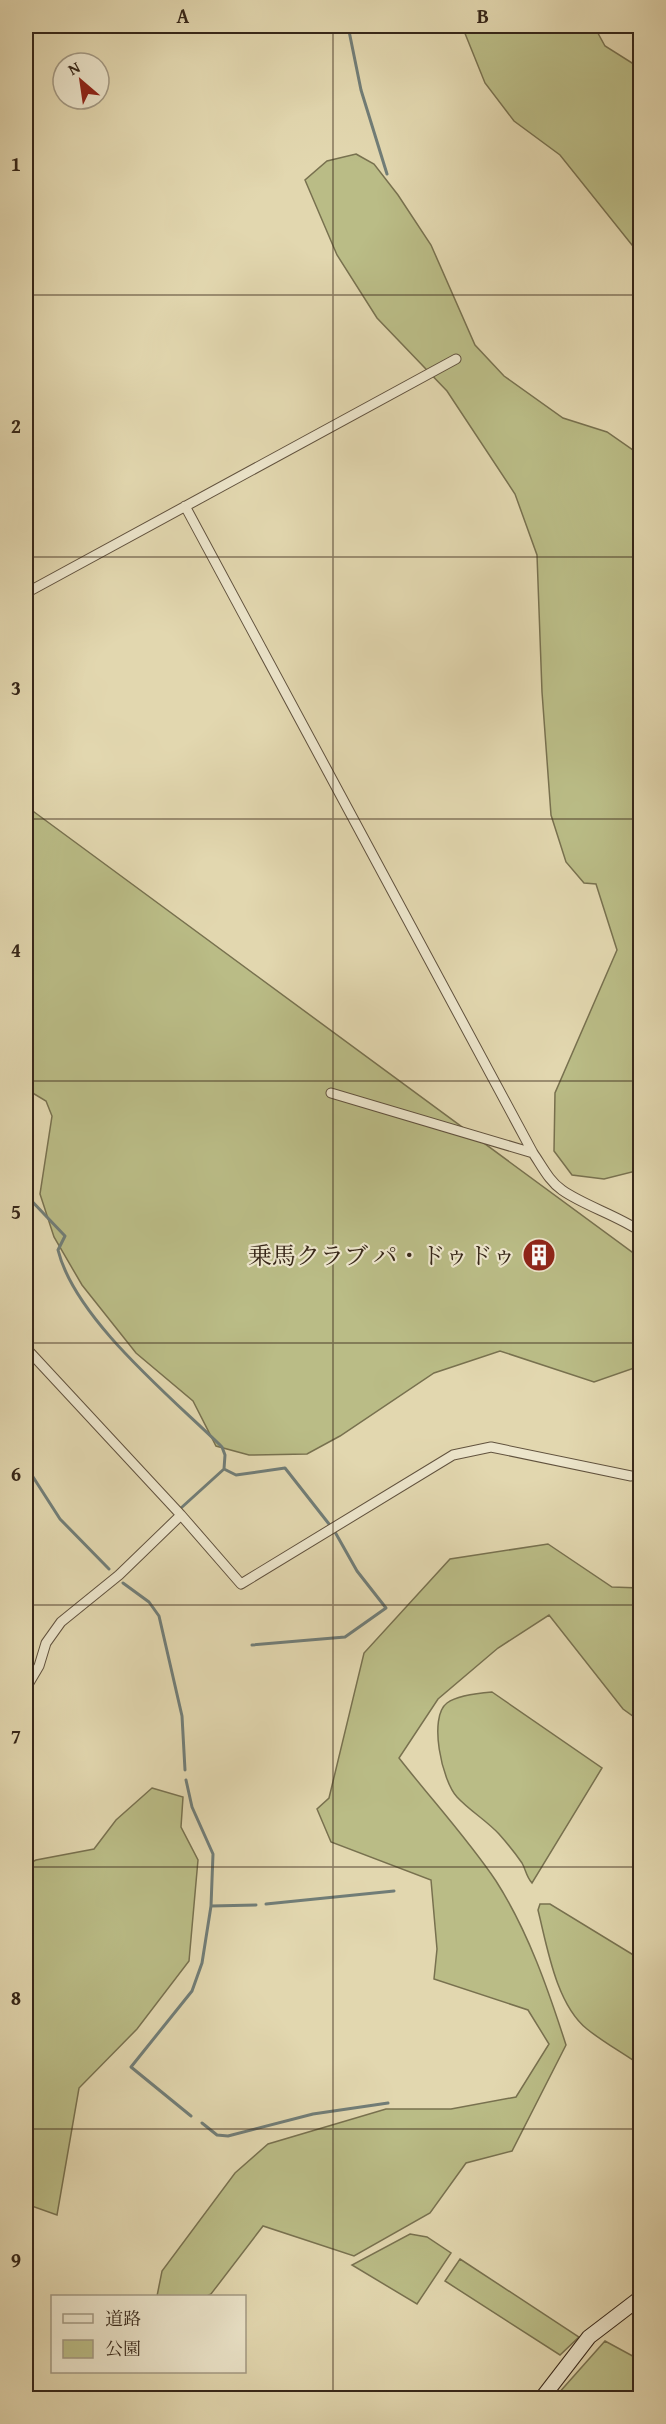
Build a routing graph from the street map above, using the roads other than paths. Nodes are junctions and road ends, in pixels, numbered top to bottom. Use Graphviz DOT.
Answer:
graph roads {
  1 [pos="456,359"];
  2 [pos="185,506"];
  3 [pos="26,593"];
  4 [pos="331,1094"];
  5 [pos="533,1153"];
  6 [pos="640,1231"];
  7 [pos="26,1348"];
  8 [pos="631,1476"];
  9 [pos="181,1515"];
  10 [pos="26,1688"];
  11 [pos="640,2298"];
  12 [pos="542,2398"];
  1 -- 2 [label="street"];
  2 -- 3 [label="street"];
  2 -- 5 [label="street"];
  4 -- 5 [label="street"];
  5 -- 6 [label="street"];
  7 -- 9 [label="street"];
  8 -- 9 [label="street"];
  9 -- 10 [label="street"];
  11 -- 12 [label="street"];
}
